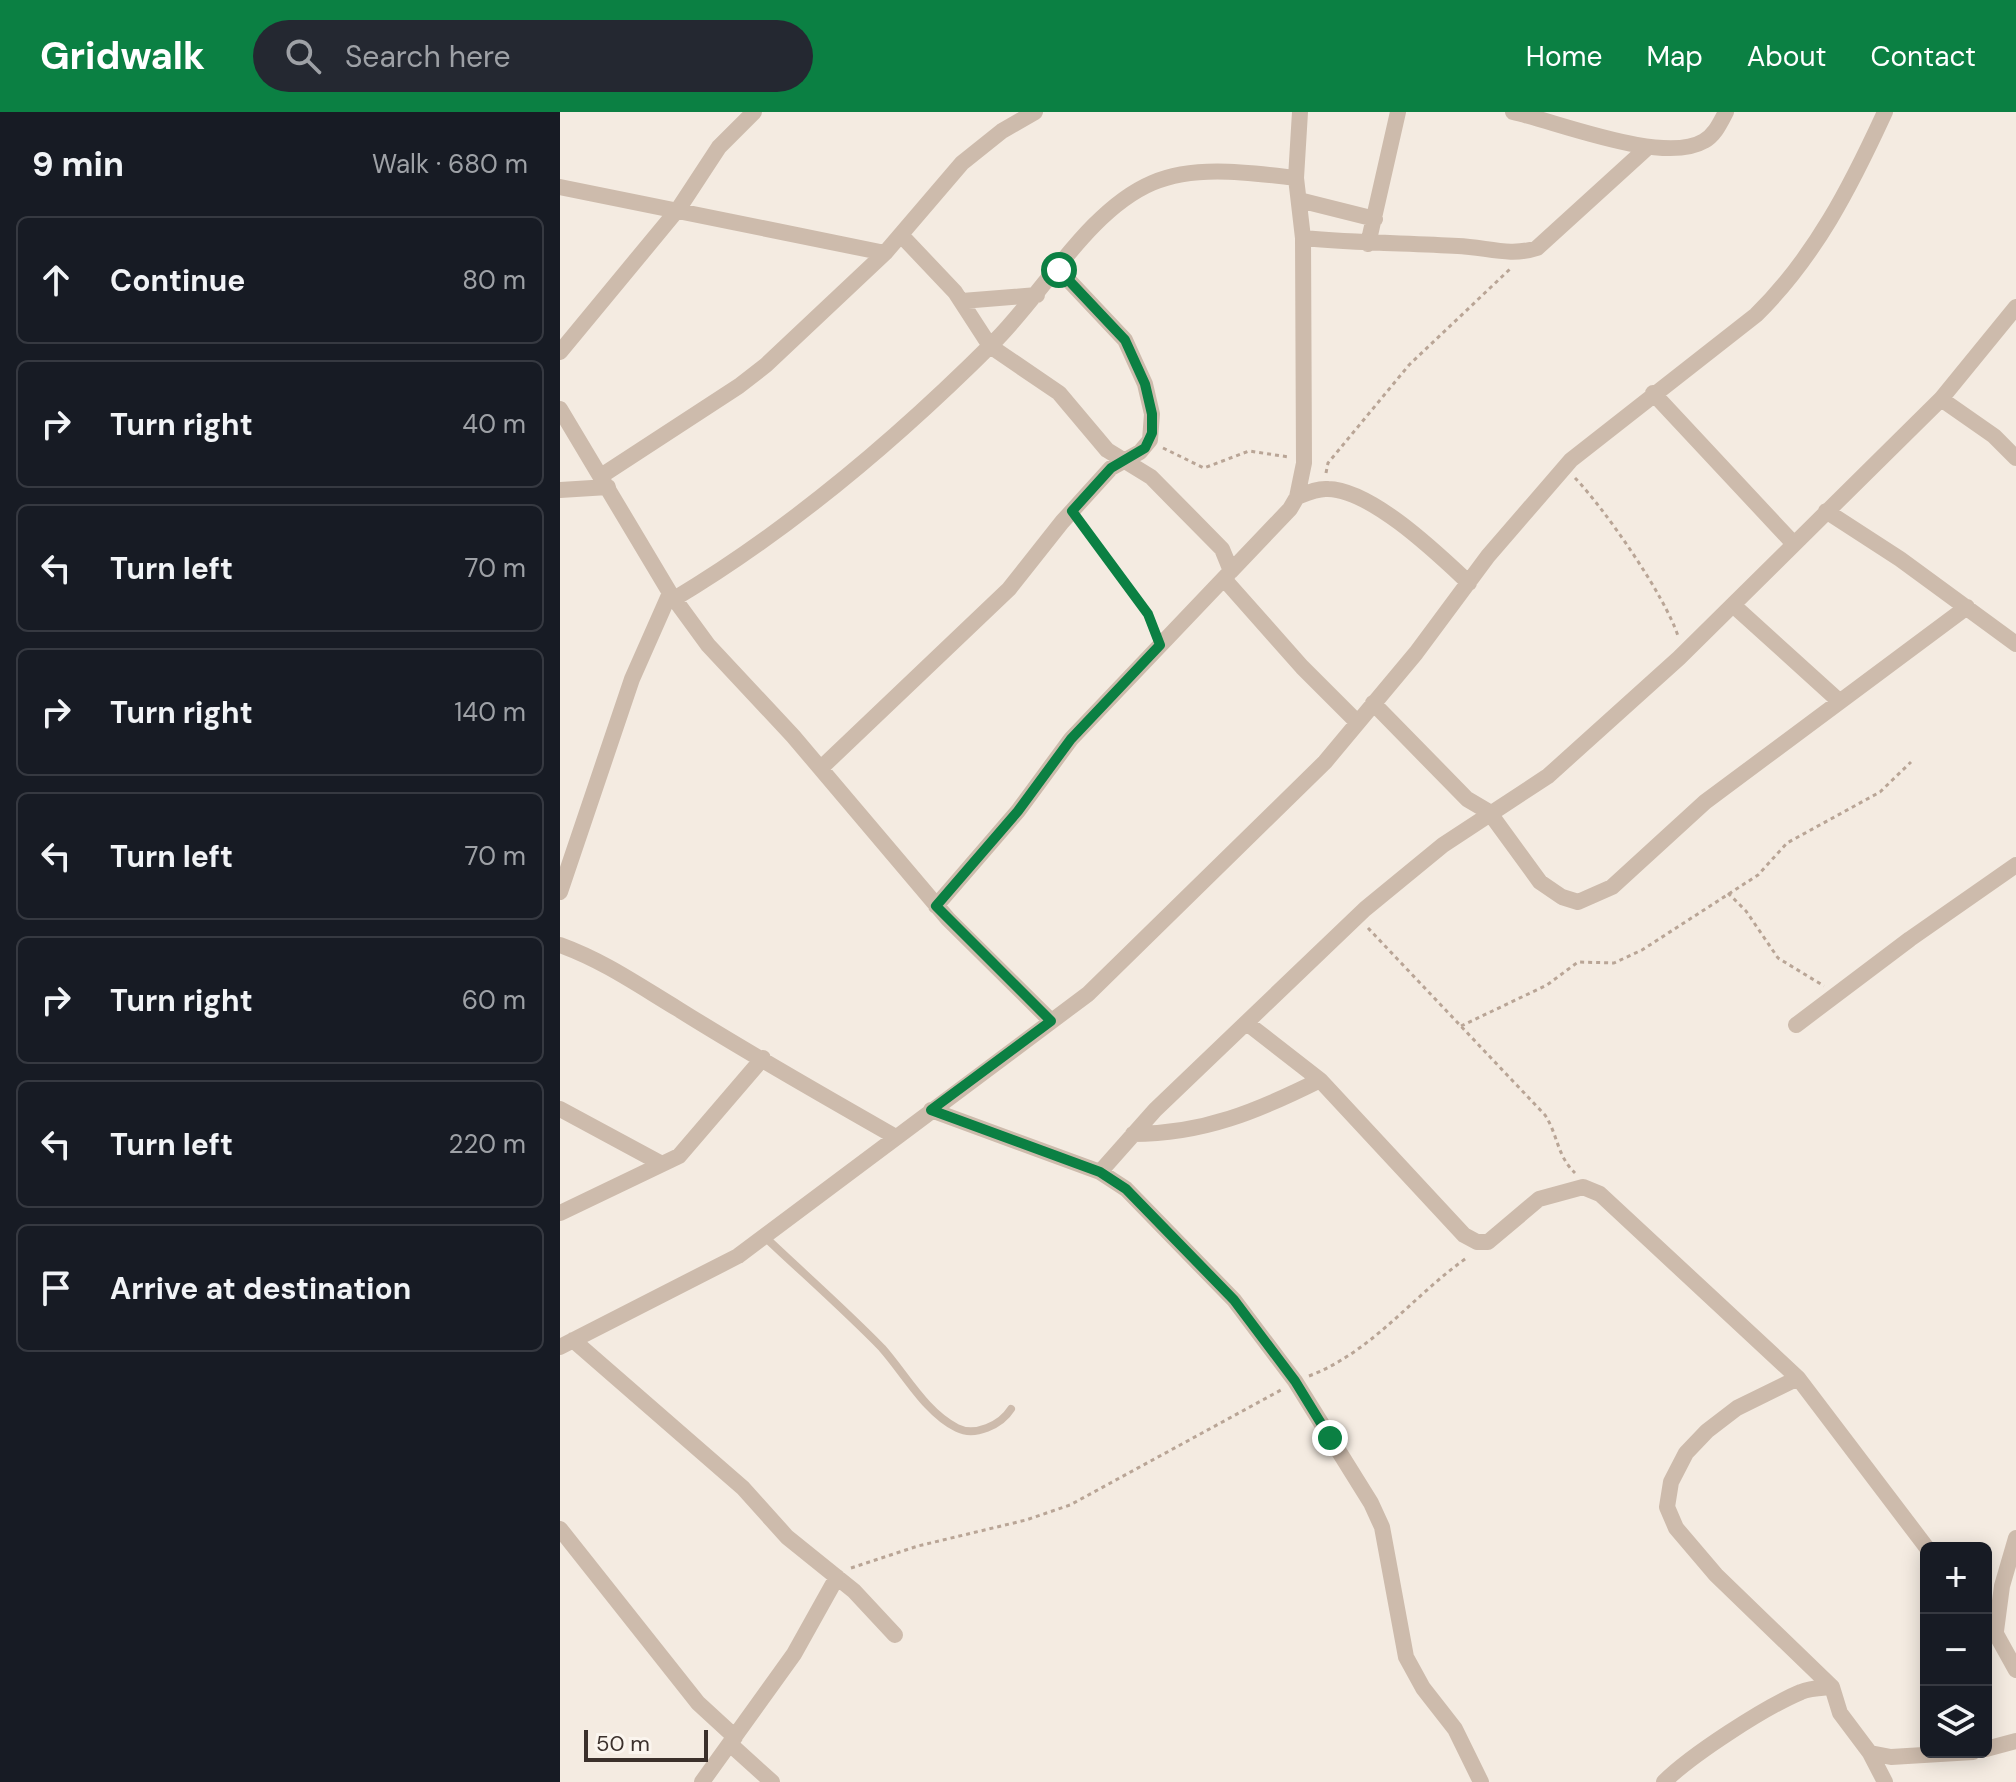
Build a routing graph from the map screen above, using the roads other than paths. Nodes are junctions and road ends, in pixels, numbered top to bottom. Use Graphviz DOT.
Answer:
graph roads {
  1 [pos="754,112"];
  2 [pos="1035,112"];
  3 [pos="1300,112"];
  4 [pos="1398,112"];
  5 [pos="1513,112"];
  6 [pos="1726,112"];
  7 [pos="1885,112"];
  8 [pos="1648,147"];
  9 [pos="1296,178"];
  10 [pos="560,187"];
  11 [pos="1299,200"];
  12 [pos="679,208"];
  13 [pos="1375,219"];
  14 [pos="901,235"];
  15 [pos="1303,238"];
  16 [pos="1368,244"];
  17 [pos="885,253"];
  18 [pos="1059,270"];
  19 [pos="1037,295"];
  20 [pos="962,301"];
  21 [pos="2016,307"];
  22 [pos="990,346"];
  23 [pos="560,352"];
  24 [pos="1653,393"];
  25 [pos="1941,399"];
  26 [pos="560,409"];
  27 [pos="2016,458"];
  28 [pos="1126,459"];
  29 [pos="605,482"];
  30 [pos="560,490"];
  31 [pos="1297,497"];
  32 [pos="1826,511"];
  33 [pos="1794,544"];
  34 [pos="1228,575"];
  35 [pos="1469,583"];
  36 [pos="672,596"];
  37 [pos="1733,605"];
  38 [pos="1967,607"];
  39 [pos="2016,644"];
  40 [pos="1839,701"];
  41 [pos="1373,703"];
  42 [pos="1357,722"];
  43 [pos="821,768"];
  44 [pos="1489,812"];
  45 [pos="2016,865"];
  46 [pos="560,892"];
  47 [pos="936,906"];
  48 [pos="560,945"];
  49 [pos="1051,1021"];
  50 [pos="1248,1024"];
  51 [pos="1796,1025"];
  52 [pos="763,1058"];
  53 [pos="1320,1080"];
  54 [pos="560,1109"];
  55 [pos="931,1110"];
  56 [pos="1133,1134"];
  57 [pos="894,1136"];
  58 [pos="662,1164"];
  59 [pos="1100,1172"];
  60 [pos="560,1213"];
  61 [pos="766,1238"];
  62 [pos="566,1344"];
  63 [pos="1798,1378"];
  64 [pos="1011,1409"];
  65 [pos="560,1529"];
  66 [pos="2016,1538"];
  67 [pos="1922,1542"];
  68 [pos="834,1575"];
  69 [pos="1992,1625"];
  70 [pos="1996,1631"];
  71 [pos="895,1635"];
  72 [pos="2015,1666"];
  73 [pos="1832,1687"];
  74 [pos="733,1741"];
  75 [pos="2016,1741"];
  76 [pos="1992,1747"];
  77 [pos="1870,1753"];
  78 [pos="1920,1755"];
  79 [pos="702,1782"];
  80 [pos="772,1782"];
  81 [pos="1481,1782"];
  82 [pos="1664,1782"];
  83 [pos="1885,1782"];
  1 -- 12 [label="street"];
  2 -- 14 [label="street"];
  3 -- 9 [label="street"];
  4 -- 13 [label="street"];
  5 -- 8 [label="street"];
  6 -- 8 [label="street"];
  7 -- 24 [label="street"];
  8 -- 16 [label="street"];
  9 -- 11 [label="street"];
  9 -- 18 [label="street"];
  10 -- 12 [label="street"];
  11 -- 13 [label="street"];
  11 -- 15 [label="street"];
  12 -- 17 [label="street"];
  12 -- 23 [label="street"];
  13 -- 16 [label="street"];
  14 -- 17 [label="street"];
  14 -- 20 [label="street"];
  15 -- 16 [label="street"];
  15 -- 31 [label="street"];
  17 -- 29 [label="street"];
  18 -- 19 [label="street"];
  18 -- 28 [label="street"];
  19 -- 20 [label="street"];
  19 -- 22 [label="street"];
  20 -- 22 [label="street"];
  21 -- 25 [label="street"];
  22 -- 28 [label="street"];
  22 -- 36 [label="street"];
  24 -- 33 [label="street"];
  24 -- 35 [label="street"];
  25 -- 27 [label="street"];
  25 -- 32 [label="street"];
  26 -- 29 [label="street"];
  28 -- 34 [label="street"];
  28 -- 43 [label="street"];
  29 -- 30 [label="street"];
  29 -- 36 [label="street"];
  31 -- 34 [label="street"];
  31 -- 35 [label="street"];
  32 -- 33 [label="street"];
  32 -- 38 [label="street"];
  33 -- 37 [label="street"];
  34 -- 42 [label="street"];
  34 -- 47 [label="street"];
  35 -- 41 [label="street"];
  36 -- 43 [label="street"];
  36 -- 46 [label="street"];
  37 -- 40 [label="street"];
  37 -- 44 [label="street"];
  38 -- 39 [label="street"];
  38 -- 40 [label="street"];
  40 -- 44 [label="street"];
  41 -- 42 [label="street"];
  41 -- 44 [label="street"];
  42 -- 49 [label="street"];
  43 -- 47 [label="street"];
  44 -- 50 [label="street"];
  45 -- 51 [label="street"];
  47 -- 49 [label="street"];
  48 -- 52 [label="street"];
  49 -- 55 [label="street"];
  50 -- 53 [label="street"];
  50 -- 56 [label="street"];
  52 -- 57 [label="street"];
  52 -- 58 [label="street"];
  53 -- 56 [label="street"];
  53 -- 63 [label="street"];
  54 -- 58 [label="street"];
  55 -- 57 [label="street"];
  55 -- 59 [label="street"];
  56 -- 59 [label="street"];
  57 -- 61 [label="street"];
  58 -- 60 [label="street"];
  59 -- 81 [label="street"];
  61 -- 62 [label="street"];
  61 -- 64 [label="lane"];
  62 -- 68 [label="street"];
  63 -- 67 [label="street"];
  63 -- 73 [label="street"];
  65 -- 74 [label="street"];
  66 -- 70 [label="street"];
  68 -- 71 [label="street"];
  68 -- 74 [label="street"];
  69 -- 70 [label="street"];
  70 -- 72 [label="street"];
  73 -- 77 [label="street"];
  73 -- 82 [label="street"];
  74 -- 79 [label="street"];
  74 -- 80 [label="street"];
  75 -- 76 [label="street"];
  77 -- 78 [label="street"];
  77 -- 83 [label="street"];
}
